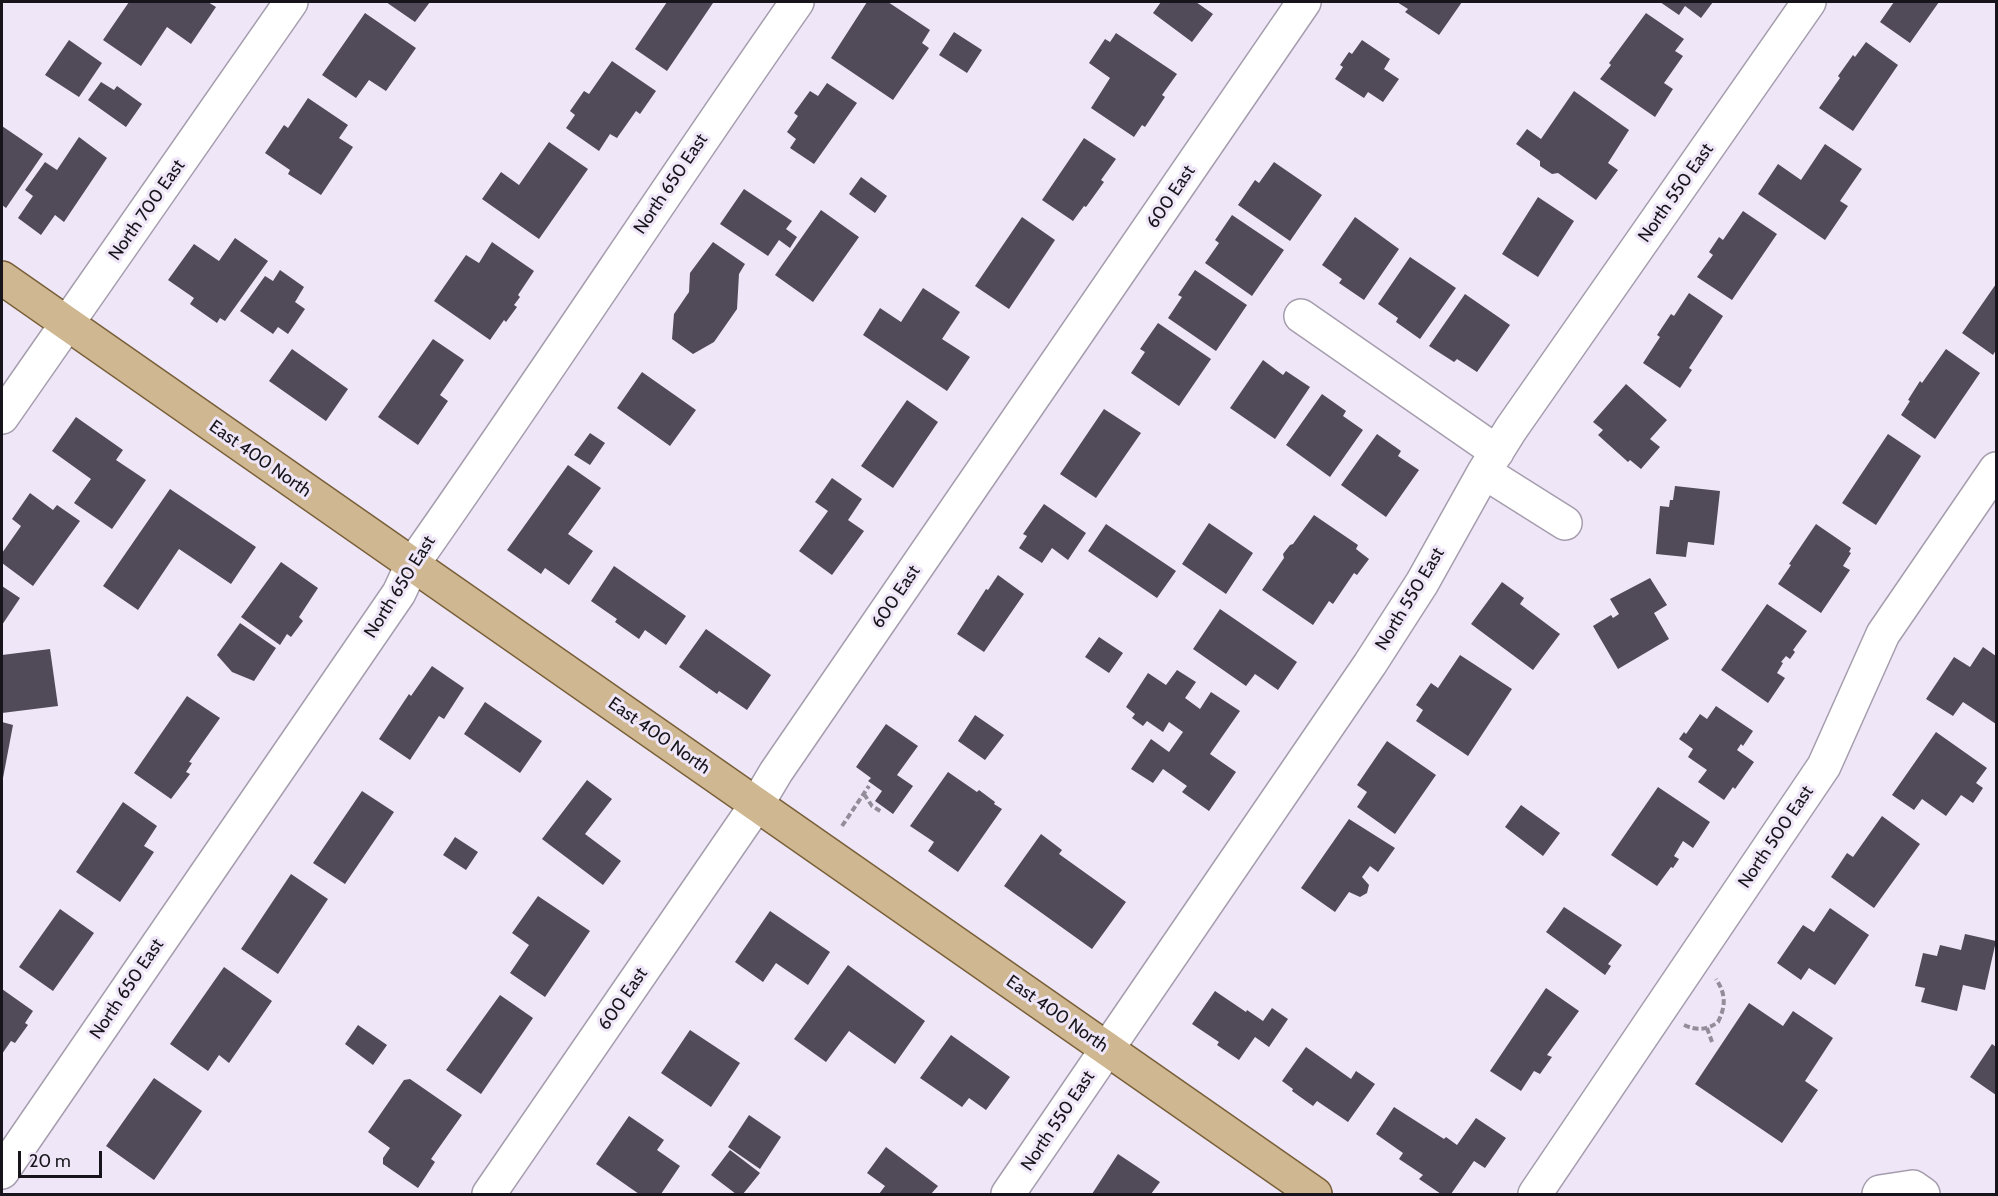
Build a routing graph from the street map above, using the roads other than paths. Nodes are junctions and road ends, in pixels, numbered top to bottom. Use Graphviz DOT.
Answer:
graph roads {
  1 [pos="291,2"];
  2 [pos="797,2"];
  3 [pos="1305,2"];
  4 [pos="1809,2"];
  5 [pos="2,278"];
  6 [pos="1301,316"];
  7 [pos="67,324"];
  8 [pos="2,417"];
  9 [pos="1491,462"];
  10 [pos="1996,469"];
  11 [pos="1565,523"];
  12 [pos="412,565"];
  13 [pos="757,804"];
  14 [pos="1108,1049"];
  15 [pos="2,1172"];
  16 [pos="489,1194"];
  17 [pos="1008,1194"];
  18 [pos="1316,1194"];
  19 [pos="1535,1194"];
  20 [pos="1879,1194"];
  21 [pos="1923,1194"];
  1 -- 7 [label="street, North 700 East"];
  2 -- 12 [label="street, North 650 East"];
  3 -- 13 [label="street, 600 East"];
  4 -- 9 [label="street, North 550 East"];
  5 -- 7 [label="main road, East 400 North"];
  6 -- 9 [label="street"];
  7 -- 8 [label="street, North 700 East"];
  7 -- 12 [label="main road, East 400 North"];
  9 -- 11 [label="street"];
  9 -- 14 [label="street, North 550 East"];
  10 -- 19 [label="street, North 500 East"];
  12 -- 13 [label="main road, East 400 North"];
  12 -- 15 [label="street, North 650 East"];
  13 -- 14 [label="main road, East 400 North"];
  13 -- 16 [label="street, 600 East"];
  14 -- 17 [label="street, North 550 East"];
  14 -- 18 [label="main road, East 400 North"];
  20 -- 21 [label="street"];
}
